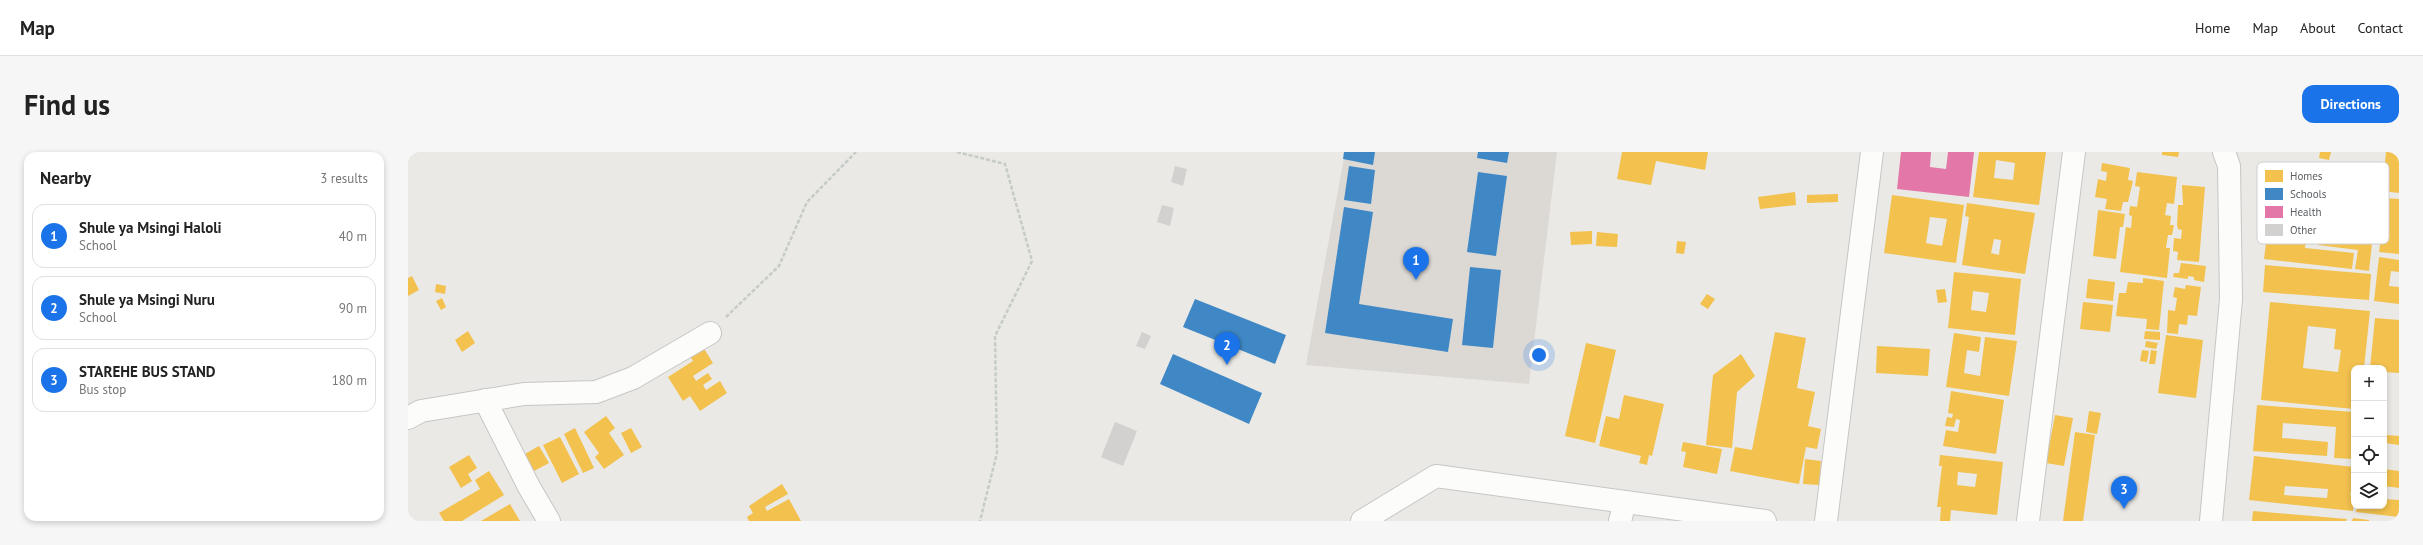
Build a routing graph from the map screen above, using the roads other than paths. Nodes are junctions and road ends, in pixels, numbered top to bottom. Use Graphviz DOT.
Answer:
graph roads {
  1 [pos="1872,152"];
  2 [pos="2074,152"];
  3 [pos="2224,152"];
  4 [pos="710,333"];
  5 [pos="485,400"];
  6 [pos="408,418"];
  7 [pos="1622,511"];
  8 [pos="549,521"];
  9 [pos="1362,521"];
  10 [pos="1765,521"];
  11 [pos="1826,521"];
  12 [pos="2028,521"];
  13 [pos="2211,521"];
  1 -- 11 [label="street"];
  2 -- 12 [label="street"];
  3 -- 13 [label="street"];
  4 -- 5 [label="street"];
  5 -- 6 [label="street"];
  5 -- 8 [label="street"];
  7 -- 9 [label="street"];
  7 -- 10 [label="street"];
}
